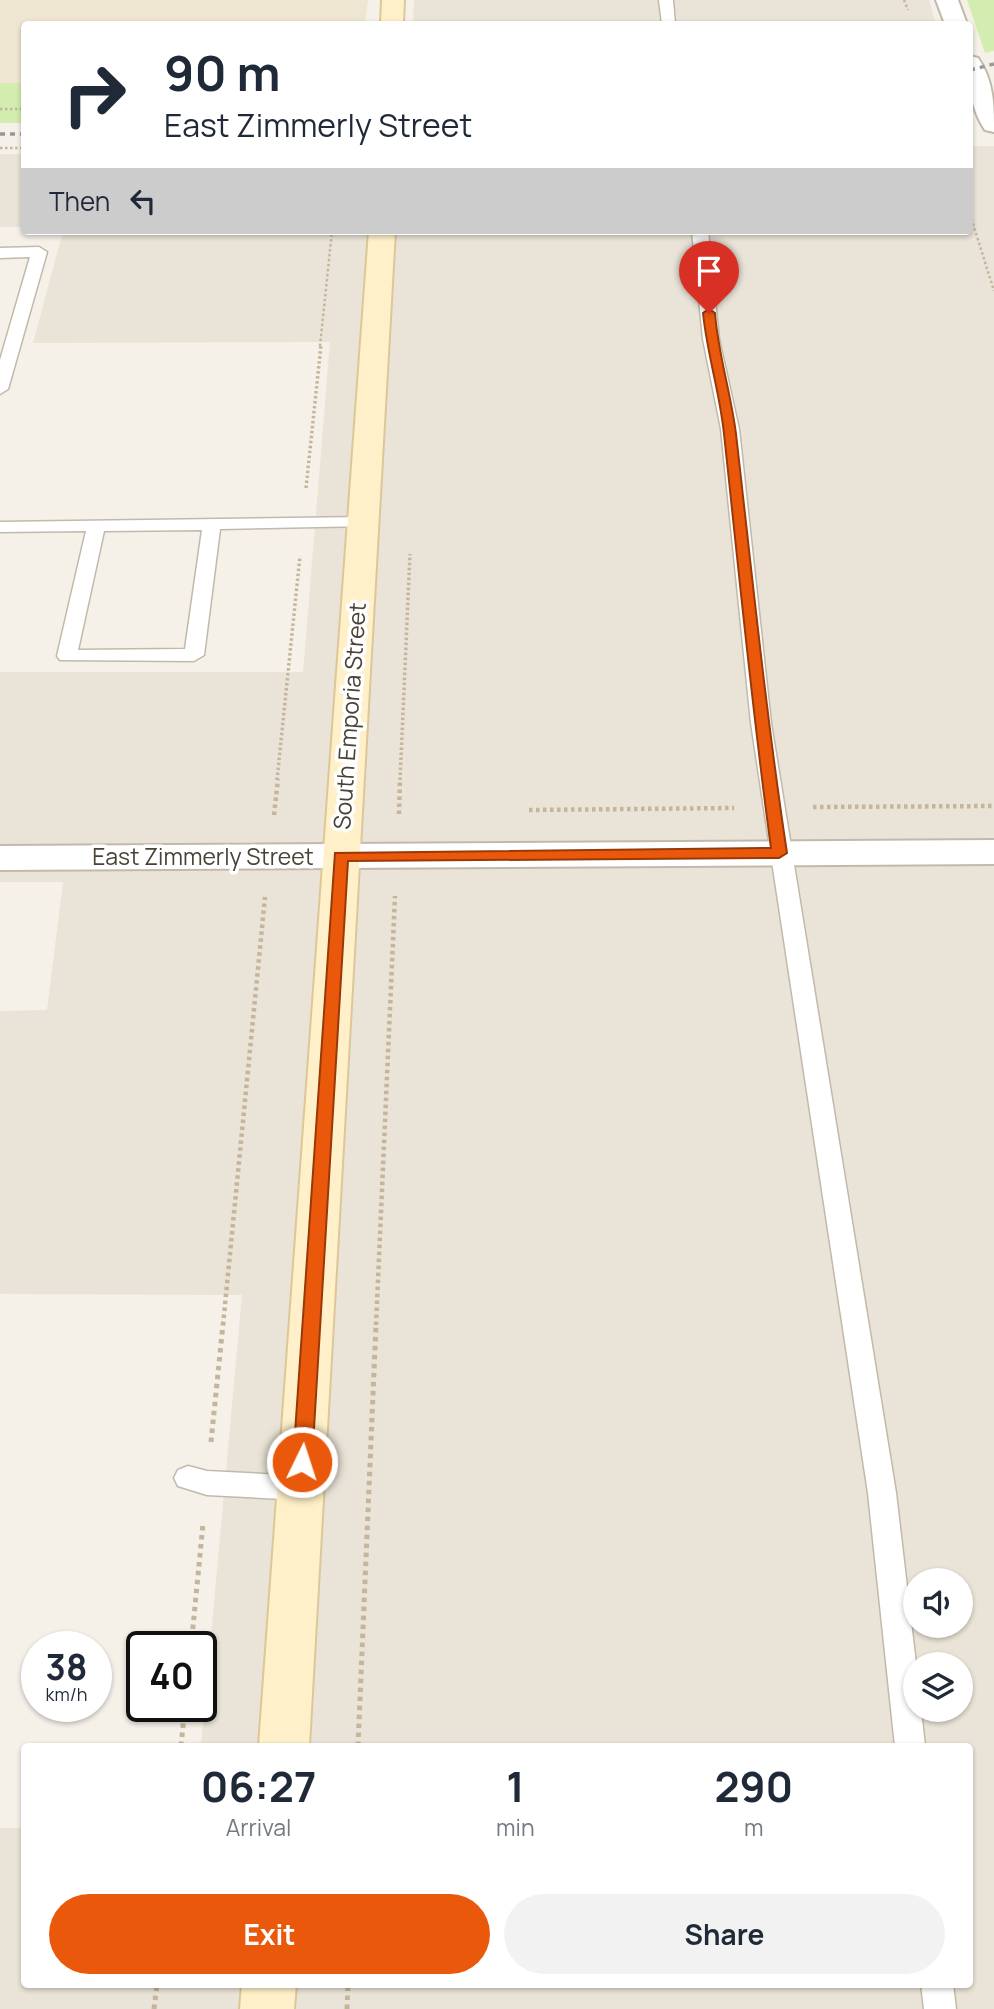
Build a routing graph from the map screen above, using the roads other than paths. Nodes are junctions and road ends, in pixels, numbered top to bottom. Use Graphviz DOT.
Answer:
graph roads {
  1 [pos="393,0"];
  2 [pos="666,0"];
  3 [pos="947,0"];
  4 [pos="392,21"];
  5 [pos="669,21"];
  6 [pos="955,21"];
  7 [pos="973,71"];
  8 [pos="994,125"];
  9 [pos="382,235"];
  10 [pos="700,235"];
  11 [pos="0,253"];
  12 [pos="0,389"];
  13 [pos="363,522"];
  14 [pos="212,524"];
  15 [pos="96,526"];
  16 [pos="0,527"];
  17 [pos="994,852"];
  18 [pos="779,853"];
  19 [pos="340,856"];
  20 [pos="0,858"];
  21 [pos="197,1480"];
  22 [pos="301,1488"];
  23 [pos="284,1743"];
  24 [pos="910,1743"];
  25 [pos="269,1988"];
  26 [pos="937,1988"];
  27 [pos="268,2009"];
  28 [pos="940,2009"];
  1 -- 4 [label="street"];
  2 -- 5 [label="lane"];
  3 -- 6 [label="street"];
  7 -- 8 [label="street"];
  9 -- 13 [label="street, South Emporia Street"];
  10 -- 18 [label="lane"];
  11 -- 12 [label="lane"];
  13 -- 14 [label="lane"];
  13 -- 19 [label="street, South Emporia Street"];
  14 -- 15 [label="lane"];
  14 -- 15 [label="lane"];
  15 -- 16 [label="lane"];
  17 -- 18 [label="street, East Zimmerly Street"];
  18 -- 19 [label="street, East Zimmerly Street"];
  18 -- 24 [label="lane"];
  19 -- 20 [label="street, East Zimmerly Street"];
  19 -- 22 [label="street, South Emporia Street"];
  21 -- 22 [label="lane"];
  22 -- 23 [label="street, South Emporia Street"];
  25 -- 27 [label="street"];
  26 -- 28 [label="lane"];
}
